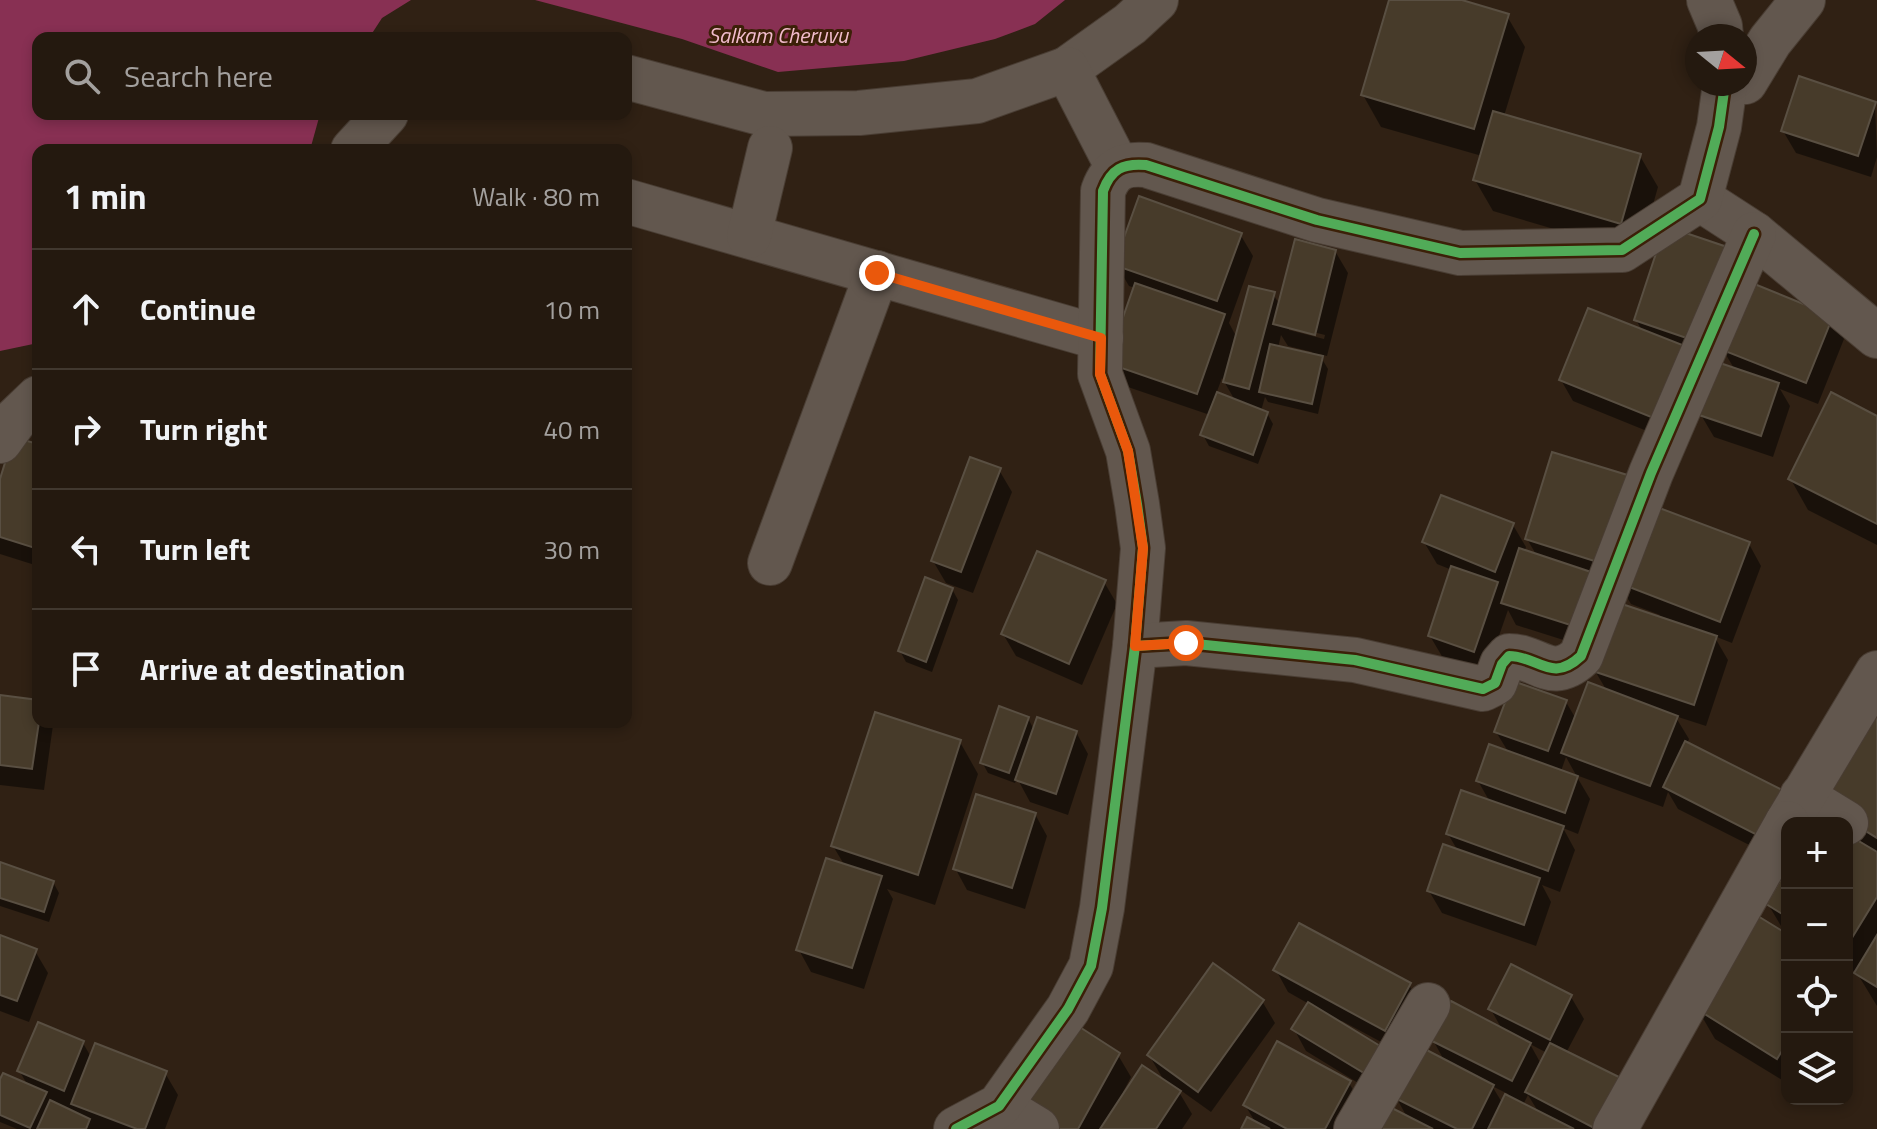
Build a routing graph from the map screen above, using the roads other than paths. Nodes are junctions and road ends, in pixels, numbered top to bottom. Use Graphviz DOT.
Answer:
graph roads {
  1 [pos="1156,0"];
  2 [pos="1709,0"];
  3 [pos="1803,0"];
  4 [pos="1719,24"];
  5 [pos="1757,62"];
  6 [pos="1067,69"];
  7 [pos="632,79"];
  8 [pos="1723,96"];
  9 [pos="1737,96"];
  10 [pos="380,120"];
  11 [pos="1719,127"];
  12 [pos="358,144"];
  13 [pos="770,148"];
  14 [pos="1118,168"];
  15 [pos="1700,199"];
  16 [pos="632,203"];
  17 [pos="1754,234"];
  18 [pos="749,236"];
  19 [pos="877,273"];
  20 [pos="1877,336"];
  21 [pos="1101,338"];
  22 [pos="32,404"];
  23 [pos="0,441"];
  24 [pos="770,563"];
  25 [pos="1135,646"];
  26 [pos="1877,673"];
  27 [pos="1792,814"];
  28 [pos="1853,827"];
  29 [pos="1877,842"];
  30 [pos="1428,1005"];
  31 [pos="999,1106"];
  32 [pos="956,1129"];
  33 [pos="1037,1129"];
  34 [pos="1356,1129"];
  35 [pos="1615,1129"];
  1 -- 6 [label="street"];
  2 -- 4 [label="street"];
  3 -- 5 [label="street"];
  6 -- 7 [label="street"];
  6 -- 14 [label="street"];
  8 -- 11 [label="street"];
  9 -- 11 [label="street"];
  10 -- 12 [label="street"];
  11 -- 15 [label="street"];
  13 -- 18 [label="street"];
  14 -- 15 [label="street"];
  14 -- 21 [label="street"];
  15 -- 17 [label="street"];
  16 -- 18 [label="street"];
  17 -- 20 [label="street"];
  17 -- 25 [label="street"];
  18 -- 19 [label="street"];
  19 -- 21 [label="street"];
  19 -- 24 [label="street"];
  21 -- 25 [label="street"];
  22 -- 23 [label="street"];
  25 -- 31 [label="street"];
  26 -- 27 [label="street"];
  27 -- 35 [label="street"];
  28 -- 29 [label="street"];
  30 -- 34 [label="street"];
  31 -- 32 [label="street"];
  31 -- 33 [label="street"];
}
